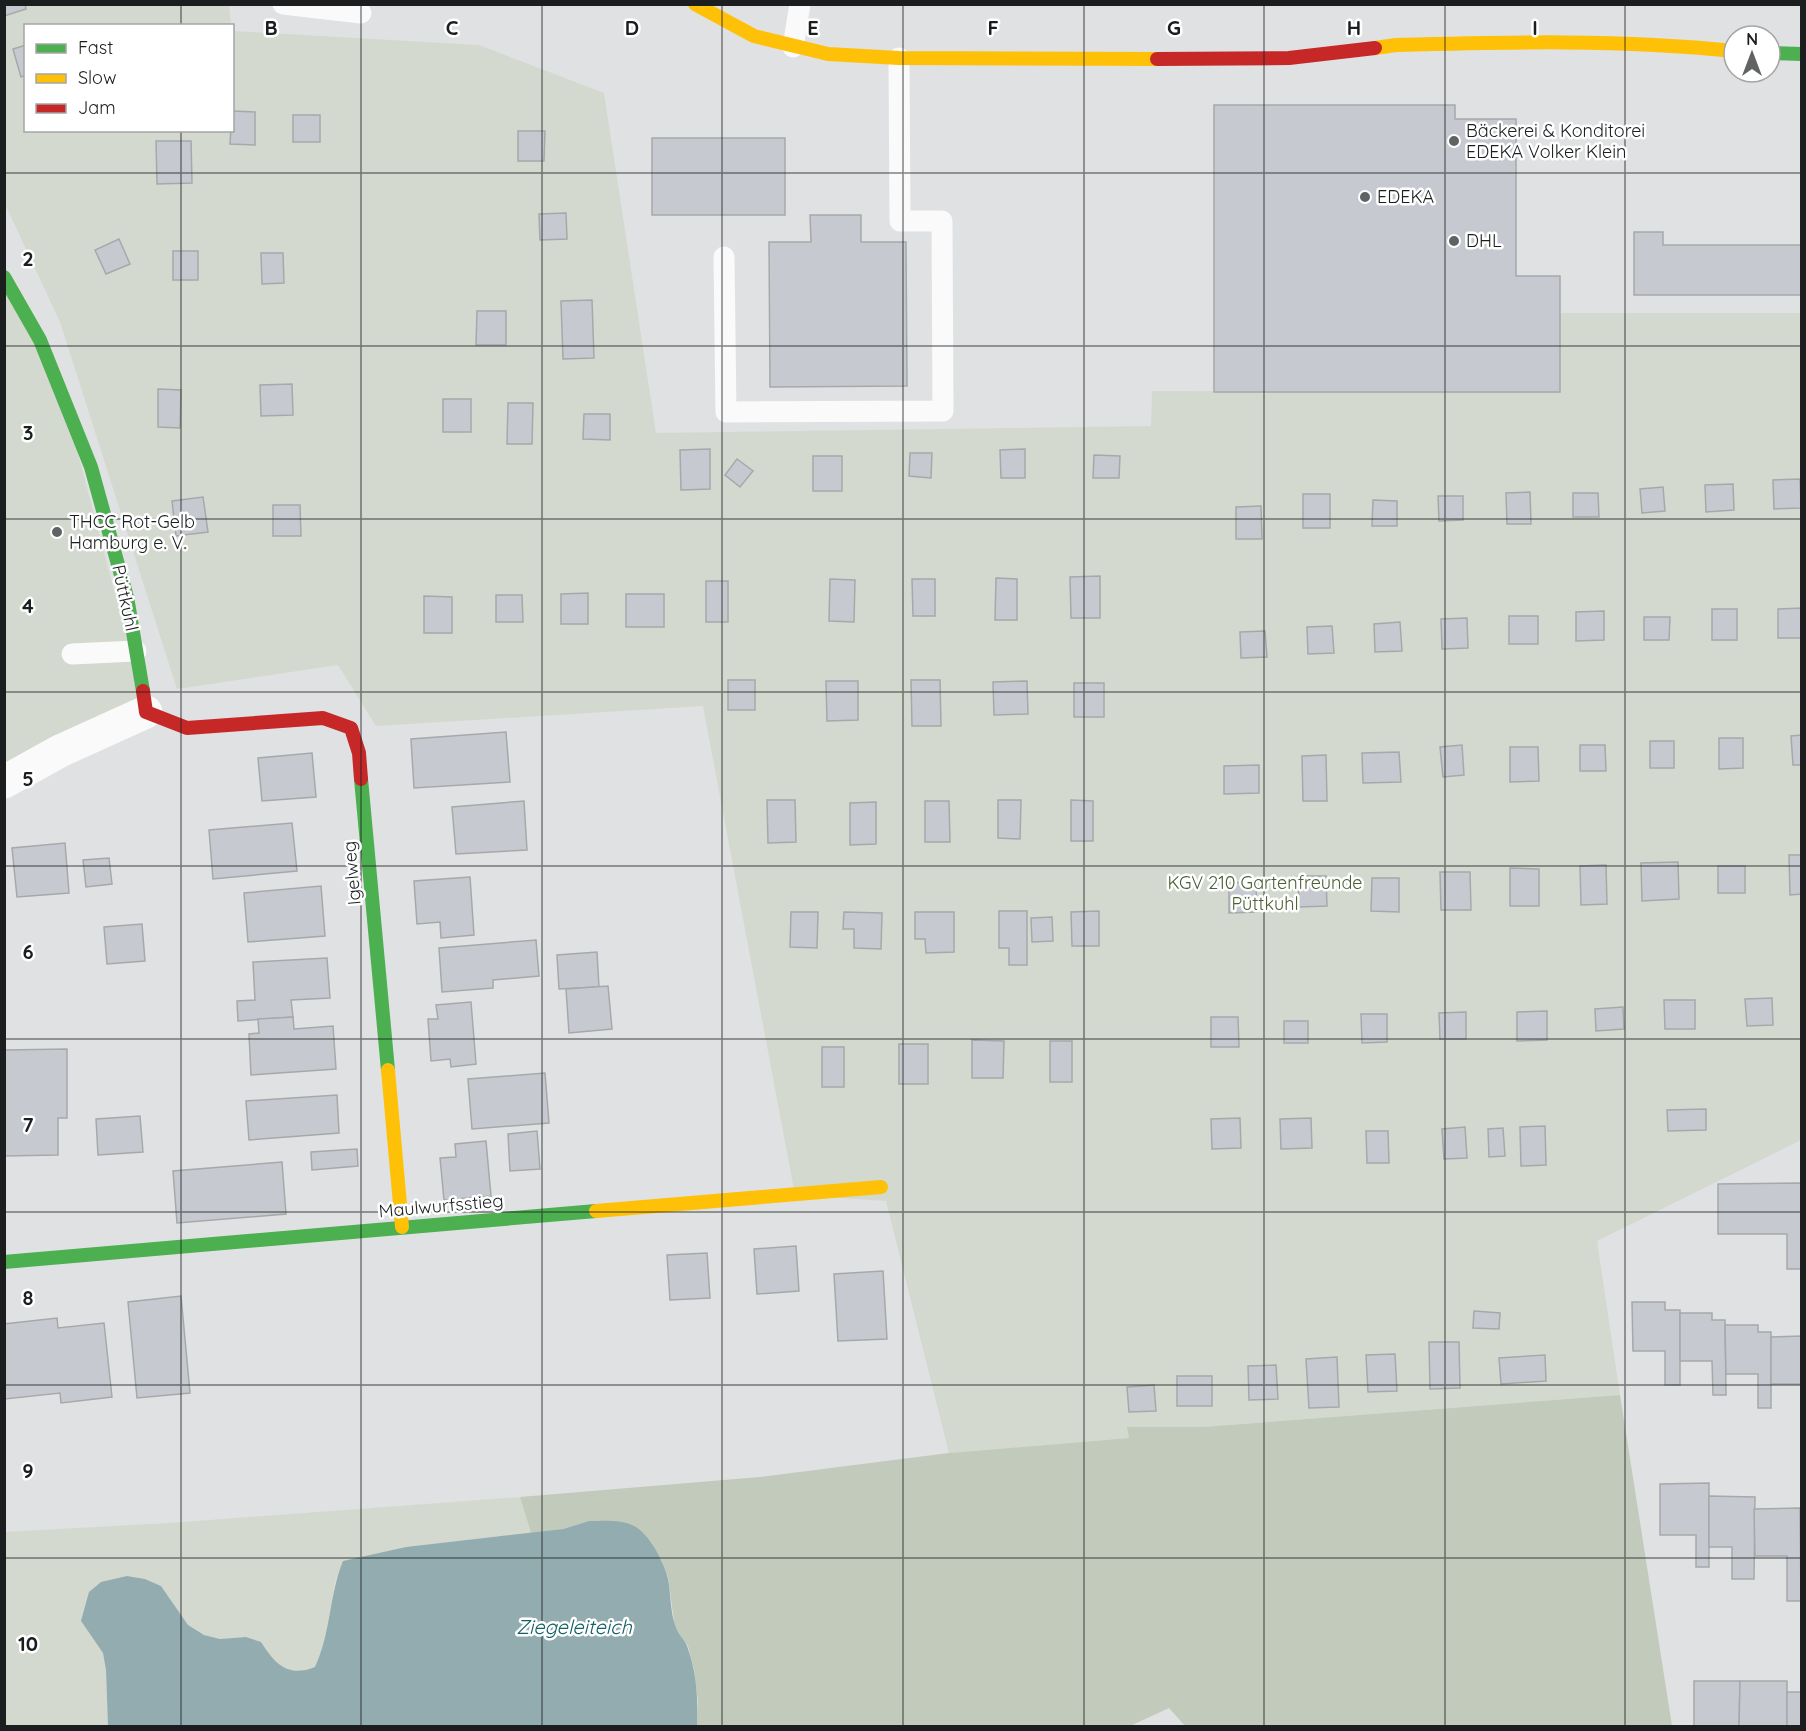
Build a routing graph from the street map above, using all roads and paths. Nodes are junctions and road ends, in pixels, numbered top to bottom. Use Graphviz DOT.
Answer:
graph roads {
  1 [pos="283,4"];
  2 [pos="695,4"];
  3 [pos="800,4"];
  4 [pos="361,13"];
  5 [pos="793,47"];
  6 [pos="1722,50"];
  7 [pos="1782,53"];
  8 [pos="1802,54"];
  9 [pos="899,58"];
  10 [pos="724,257"];
  11 [pos="4,277"];
  12 [pos="136,651"];
  13 [pos="72,654"];
  14 [pos="146,712"];
  15 [pos="4,782"];
  16 [pos="881,1187"];
  17 [pos="402,1227"];
  18 [pos="4,1262"];
  1 -- 4 [label="lane"];
  2 -- 5 [label="street"];
  3 -- 5 [label="lane"];
  5 -- 9 [label="street"];
  6 -- 9 [label="street"];
  7 -- 8 [label="street"];
  9 -- 10 [label="lane"];
  11 -- 12 [label="street, Püttkuhl"];
  12 -- 13 [label="lane"];
  12 -- 14 [label="street, Püttkuhl"];
  14 -- 15 [label="street"];
  14 -- 17 [label="street, Igelweg"];
  16 -- 17 [label="street, Maulwurfsstieg"];
  17 -- 18 [label="street, Maulwurfsstieg"];
}
